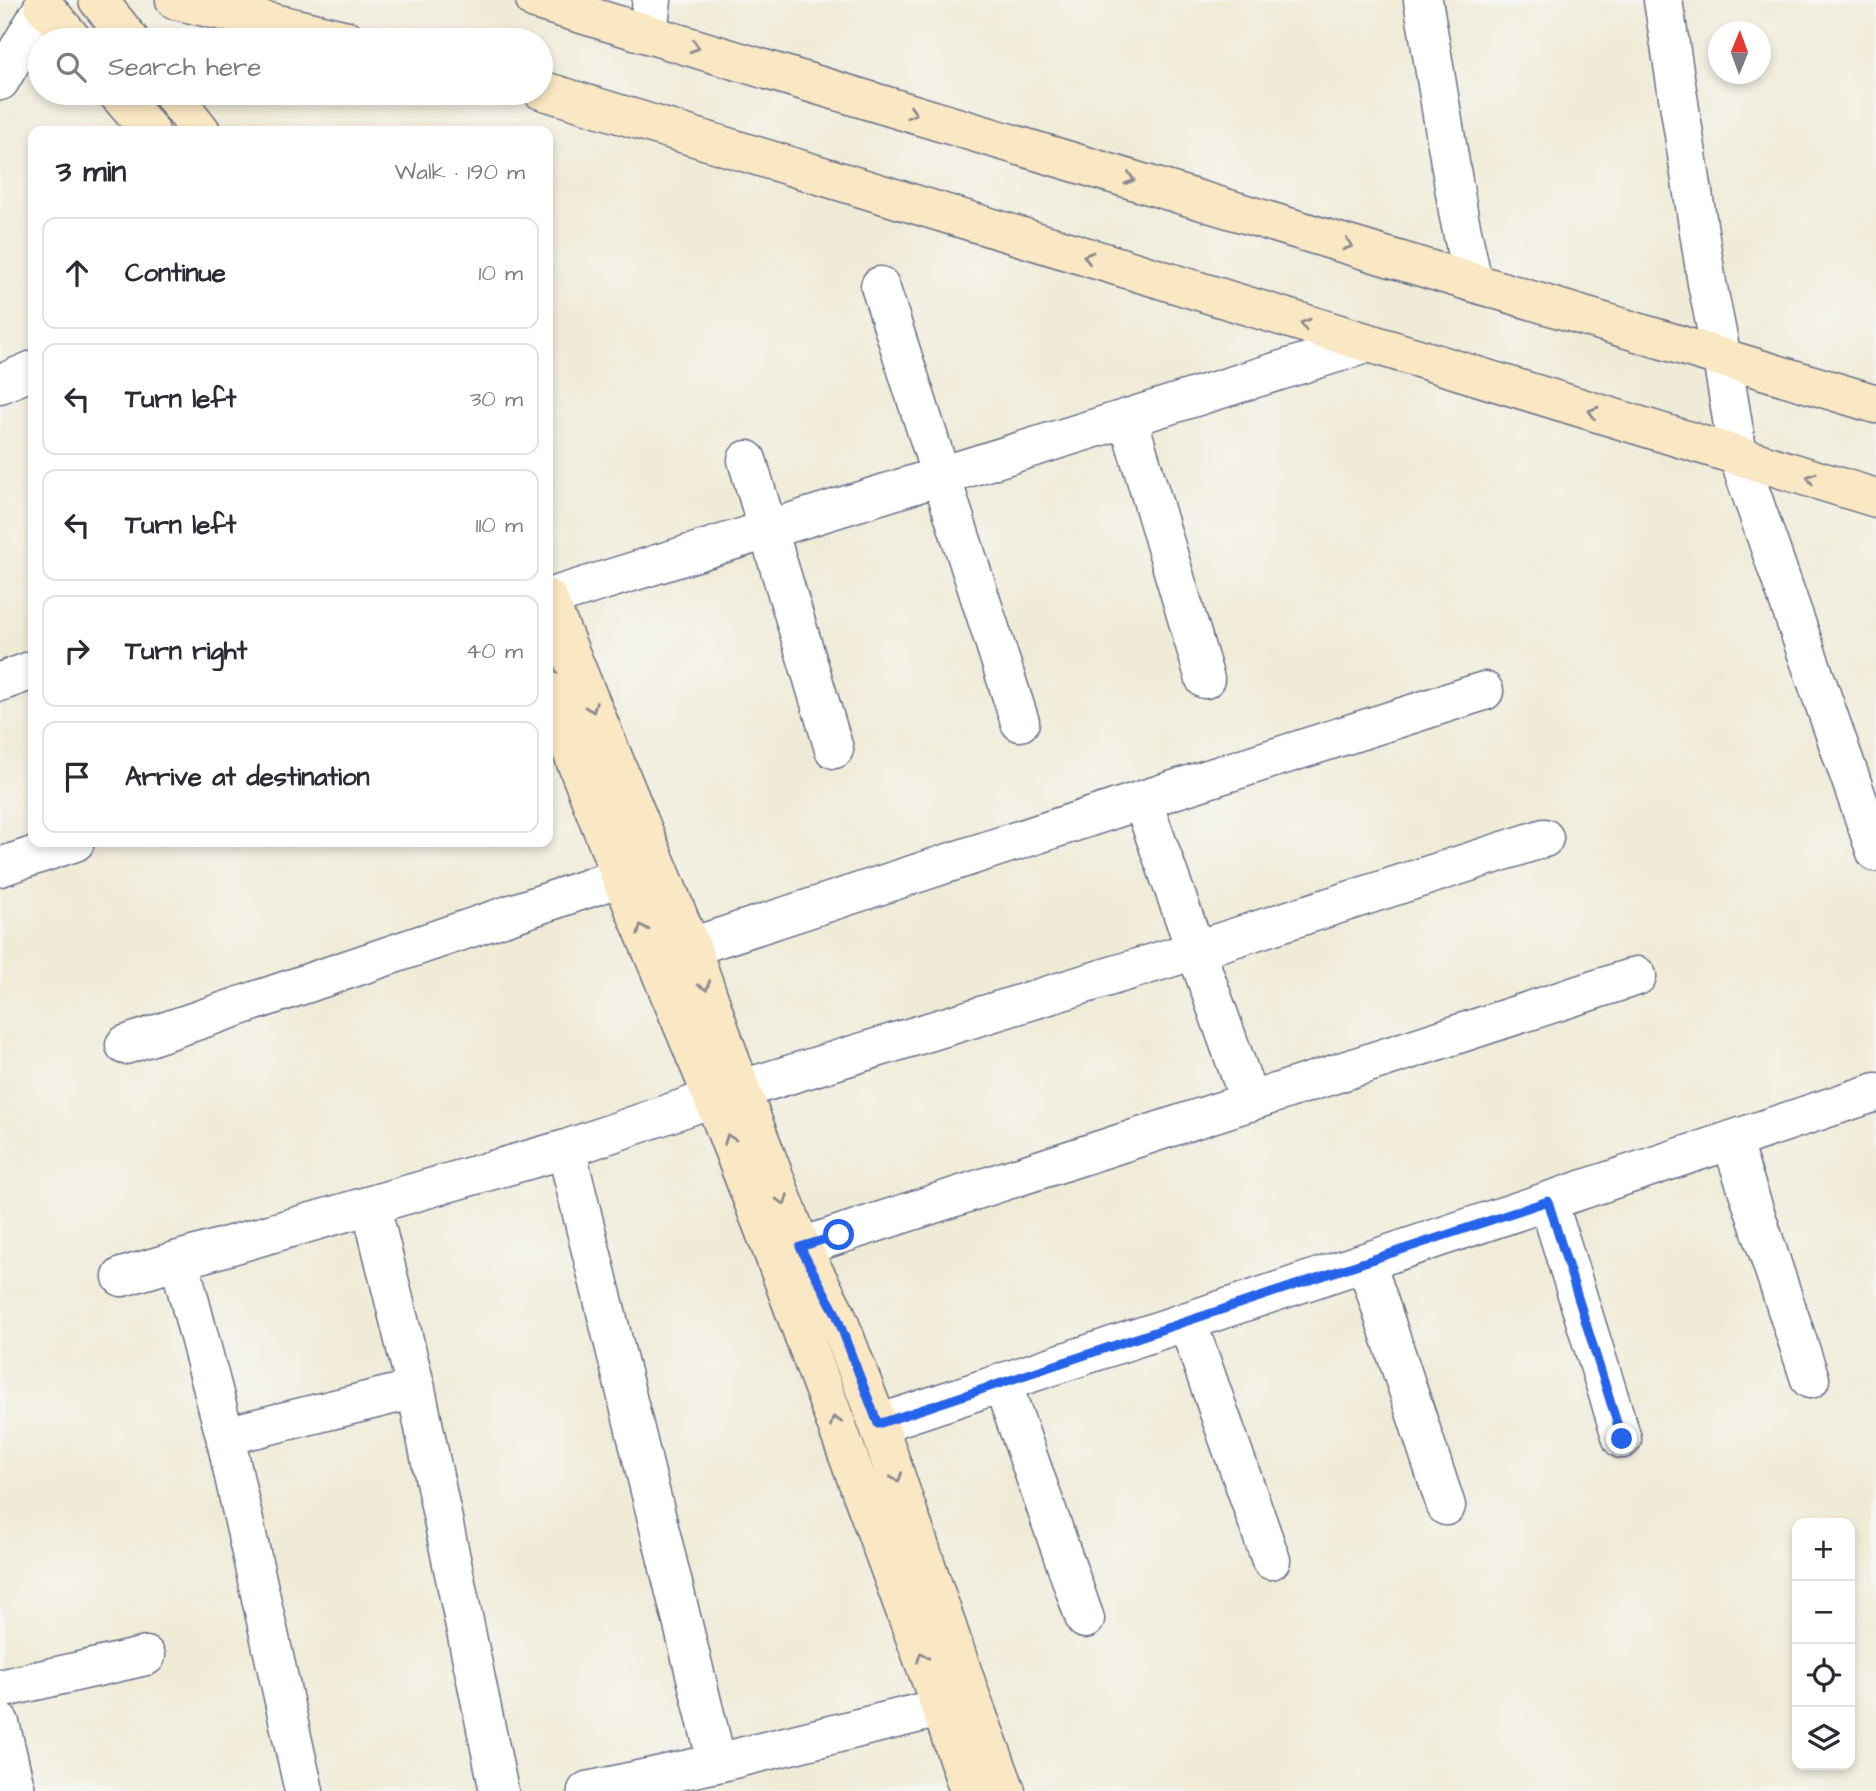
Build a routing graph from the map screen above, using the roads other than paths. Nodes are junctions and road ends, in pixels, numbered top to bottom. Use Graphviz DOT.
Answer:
graph roads {
  1 [pos="98,0"];
  2 [pos="175,0"];
  3 [pos="535,0"];
  4 [pos="1423,0"];
  5 [pos="1663,0"];
  6 [pos="44,3"];
  7 [pos="650,16"];
  8 [pos="30,28"];
  9 [pos="64,28"];
  10 [pos="120,28"];
  11 [pos="295,28"];
  12 [pos="28,31"];
  13 [pos="0,81"];
  14 [pos="553,94"];
  15 [pos="127,105"];
  16 [pos="180,105"];
  17 [pos="145,126"];
  18 [pos="197,126"];
  19 [pos="1473,282"];
  20 [pos="880,286"];
  21 [pos="1369,343"];
  22 [pos="1722,358"];
  23 [pos="28,372"];
  24 [pos="0,384"];
  25 [pos="1876,404"];
  26 [pos="1128,418"];
  27 [pos="1738,456"];
  28 [pos="747,460"];
  29 [pos="941,476"];
  30 [pos="1876,498"];
  31 [pos="768,530"];
  32 [pos="553,596"];
  33 [pos="553,640"];
  34 [pos="28,672"];
  35 [pos="1205,679"];
  36 [pos="0,682"];
  37 [pos="558,683"];
  38 [pos="1485,691"];
  39 [pos="1020,722"];
  40 [pos="834,749"];
  41 [pos="1142,800"];
  42 [pos="1544,838"];
  43 [pos="60,847"];
  44 [pos="1876,852"];
  45 [pos="0,867"];
  46 [pos="638,870"];
  47 [pos="691,947"];
  48 [pos="1196,950"];
  49 [pos="1637,975"];
  50 [pos="125,1045"];
  51 [pos="1876,1092"];
  52 [pos="727,1094"];
  53 [pos="1250,1102"];
  54 [pos="1731,1140"];
  55 [pos="566,1149"];
  56 [pos="1548,1201"];
  57 [pos="371,1206"];
  58 [pos="800,1247"];
  59 [pos="180,1260"];
  60 [pos="1366,1262"];
  61 [pos="122,1277"];
  62 [pos="1187,1321"];
  63 [pos="1810,1379"];
  64 [pos="1002,1382"];
  65 [pos="416,1389"];
  66 [pos="878,1424"];
  67 [pos="225,1436"];
  68 [pos="1622,1439"];
  69 [pos="1446,1506"];
  70 [pos="1271,1560"];
  71 [pos="1085,1619"];
  72 [pos="146,1656"];
  73 [pos="0,1689"];
  74 [pos="957,1704"];
  75 [pos="0,1723"];
  76 [pos="717,1763"];
  77 [pos="16,1791"];
  78 [pos="304,1791"];
  79 [pos="499,1791"];
  80 [pos="587,1791"];
  81 [pos="969,1791"];
  82 [pos="1006,1791"];
  1 -- 10 [label="main road"];
  2 -- 11 [label="main road"];
  3 -- 7 [label="main road"];
  4 -- 19 [label="street"];
  5 -- 22 [label="street"];
  6 -- 8 [label="street"];
  6 -- 9 [label="main road"];
  7 -- 19 [label="main road, one-way"];
  12 -- 13 [label="street"];
  21 -- 14 [label="main road, one-way"];
  15 -- 17 [label="main road"];
  16 -- 18 [label="main road"];
  19 -- 22 [label="main road"];
  20 -- 29 [label="street"];
  21 -- 26 [label="street"];
  27 -- 21 [label="main road, one-way"];
  22 -- 25 [label="main road"];
  22 -- 27 [label="street"];
  23 -- 24 [label="street"];
  26 -- 29 [label="street"];
  26 -- 35 [label="street"];
  30 -- 27 [label="main road, one-way"];
  27 -- 44 [label="street"];
  28 -- 31 [label="street"];
  29 -- 31 [label="street"];
  29 -- 39 [label="street"];
  31 -- 32 [label="street"];
  31 -- 40 [label="street"];
  33 -- 37 [label="main road"];
  34 -- 36 [label="street"];
  37 -- 46 [label="main road"];
  38 -- 41 [label="street"];
  41 -- 47 [label="street"];
  41 -- 48 [label="street"];
  42 -- 48 [label="street"];
  43 -- 45 [label="street"];
  46 -- 47 [label="main road"];
  46 -- 50 [label="street"];
  52 -- 46 [label="main road, one-way"];
  47 -- 52 [label="main road, one-way"];
  48 -- 52 [label="street"];
  48 -- 53 [label="street"];
  49 -- 53 [label="street"];
  51 -- 54 [label="street"];
  52 -- 55 [label="street"];
  52 -- 58 [label="main road, one-way"];
  74 -- 52 [label="main road, one-way"];
  53 -- 58 [label="street"];
  54 -- 56 [label="street"];
  54 -- 63 [label="street"];
  55 -- 57 [label="street"];
  55 -- 76 [label="street"];
  56 -- 60 [label="street"];
  56 -- 68 [label="street"];
  57 -- 59 [label="street"];
  57 -- 65 [label="street"];
  58 -- 66 [label="main road"];
  59 -- 61 [label="street"];
  59 -- 67 [label="street"];
  60 -- 62 [label="street"];
  60 -- 69 [label="street"];
  62 -- 64 [label="street"];
  62 -- 70 [label="street"];
  64 -- 66 [label="street"];
  64 -- 71 [label="street"];
  65 -- 67 [label="street"];
  65 -- 79 [label="street"];
  66 -- 74 [label="main road, one-way"];
  67 -- 78 [label="street"];
  72 -- 73 [label="street"];
  74 -- 76 [label="street"];
  74 -- 81 [label="main road"];
  74 -- 82 [label="main road"];
  75 -- 77 [label="street"];
  76 -- 80 [label="street"];
}
